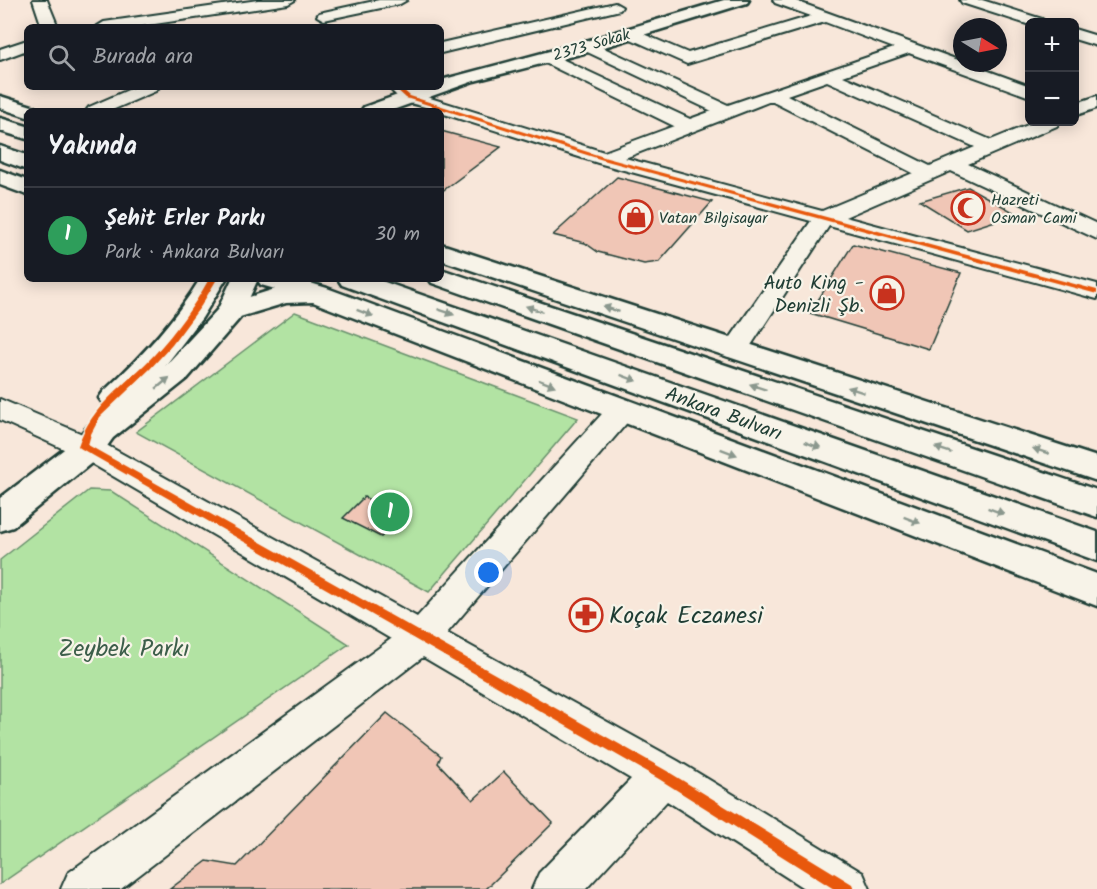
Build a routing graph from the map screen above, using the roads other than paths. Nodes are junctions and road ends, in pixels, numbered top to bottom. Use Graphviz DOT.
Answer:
graph roads {
  1 [pos="40,0"];
  2 [pos="288,0"];
  3 [pos="400,0"];
  4 [pos="597,0"];
  5 [pos="741,0"];
  6 [pos="780,0"];
  7 [pos="967,0"];
  8 [pos="615,8"];
  9 [pos="314,12"];
  10 [pos="825,17"];
  11 [pos="1025,18"];
  12 [pos="49,24"];
  13 [pos="124,24"];
  14 [pos="661,24"];
  15 [pos="629,33"];
  16 [pos="1079,36"];
  17 [pos="1097,42"];
  18 [pos="24,46"];
  19 [pos="587,46"];
  20 [pos="444,47"];
  21 [pos="909,48"];
  22 [pos="0,55"];
  23 [pos="545,57"];
  24 [pos="827,75"];
  25 [pos="444,85"];
  26 [pos="143,90"];
  27 [pos="1025,91"];
  28 [pos="403,92"];
  29 [pos="772,93"];
  30 [pos="1097,101"];
  31 [pos="0,102"];
  32 [pos="102,108"];
  33 [pos="376,108"];
  34 [pos="391,108"];
  35 [pos="1079,109"];
  36 [pos="24,110"];
  37 [pos="727,111"];
  38 [pos="1079,111"];
  39 [pos="1097,118"];
  40 [pos="0,124"];
  41 [pos="689,126"];
  42 [pos="1041,126"];
  43 [pos="24,132"];
  44 [pos="991,147"];
  45 [pos="0,153"];
  46 [pos="605,159"];
  47 [pos="24,162"];
  48 [pos="952,164"];
  49 [pos="929,173"];
  50 [pos="0,177"];
  51 [pos="24,187"];
  52 [pos="824,218"];
  53 [pos="1097,232"];
  54 [pos="444,253"];
  55 [pos="444,278"];
  56 [pos="211,282"];
  57 [pos="244,282"];
  58 [pos="284,282"];
  59 [pos="359,282"];
  60 [pos="308,287"];
  61 [pos="1097,292"];
  62 [pos="230,312"];
  63 [pos="735,350"];
  64 [pos="0,409"];
  65 [pos="621,411"];
  66 [pos="85,447"];
  67 [pos="1097,469"];
  68 [pos="1097,504"];
  69 [pos="0,517"];
  70 [pos="1097,547"];
  71 [pos="1097,590"];
  72 [pos="422,637"];
  73 [pos="663,775"];
  74 [pos="84,889"];
  75 [pos="555,889"];
  76 [pos="847,889"];
  1 -- 12 [label="street"];
  2 -- 13 [label="street"];
  3 -- 9 [label="street"];
  4 -- 8 [label="street"];
  5 -- 14 [label="main road, 2373 Sokak"];
  6 -- 10 [label="street"];
  7 -- 11 [label="street"];
  8 -- 14 [label="street"];
  8 -- 20 [label="street"];
  10 -- 15 [label="street"];
  10 -- 21 [label="street"];
  14 -- 15 [label="main road, 2373 Sokak"];
  15 -- 19 [label="main road, 2373 Sokak"];
  16 -- 17 [label="street"];
  18 -- 22 [label="street"];
  19 -- 23 [label="main road, 2373 Sokak"];
  19 -- 37 [label="street"];
  21 -- 24 [label="street"];
  21 -- 27 [label="street"];
  23 -- 25 [label="main road, 2373 Sokak"];
  23 -- 41 [label="street"];
  24 -- 29 [label="street"];
  24 -- 44 [label="street"];
  26 -- 32 [label="street"];
  28 -- 33 [label="main road, 2373 Sokak"];
  28 -- 34 [label="main road"];
  28 -- 46 [label="street"];
  29 -- 37 [label="street"];
  29 -- 49 [label="street"];
  30 -- 35 [label="street"];
  31 -- 36 [label="main road"];
  37 -- 41 [label="street"];
  38 -- 39 [label="street"];
  40 -- 43 [label="main road"];
  41 -- 46 [label="street"];
  42 -- 44 [label="street"];
  44 -- 48 [label="street"];
  45 -- 47 [label="main road"];
  46 -- 52 [label="street"];
  48 -- 49 [label="street"];
  48 -- 53 [label="street"];
  49 -- 52 [label="street"];
  50 -- 51 [label="main road"];
  52 -- 61 [label="street"];
  52 -- 63 [label="street"];
  63 -- 54 [label="main road, one-way"];
  68 -- 55 [label="main road, Ankara Bulvarı, one-way"];
  56 -- 66 [label="main road"];
  57 -- 62 [label="main road"];
  58 -- 60 [label="main road"];
  59 -- 70 [label="main road, Ankara Bulvarı, one-way"];
  60 -- 62 [label="main road"];
  60 -- 65 [label="main road, one-way"];
  66 -- 62 [label="main road, one-way"];
  67 -- 63 [label="main road, one-way"];
  64 -- 66 [label="street"];
  65 -- 71 [label="main road, one-way"];
  65 -- 72 [label="street"];
  66 -- 69 [label="main road"];
  66 -- 72 [label="street"];
  72 -- 73 [label="street"];
  72 -- 74 [label="street"];
  73 -- 75 [label="street"];
  73 -- 76 [label="street"];
}
